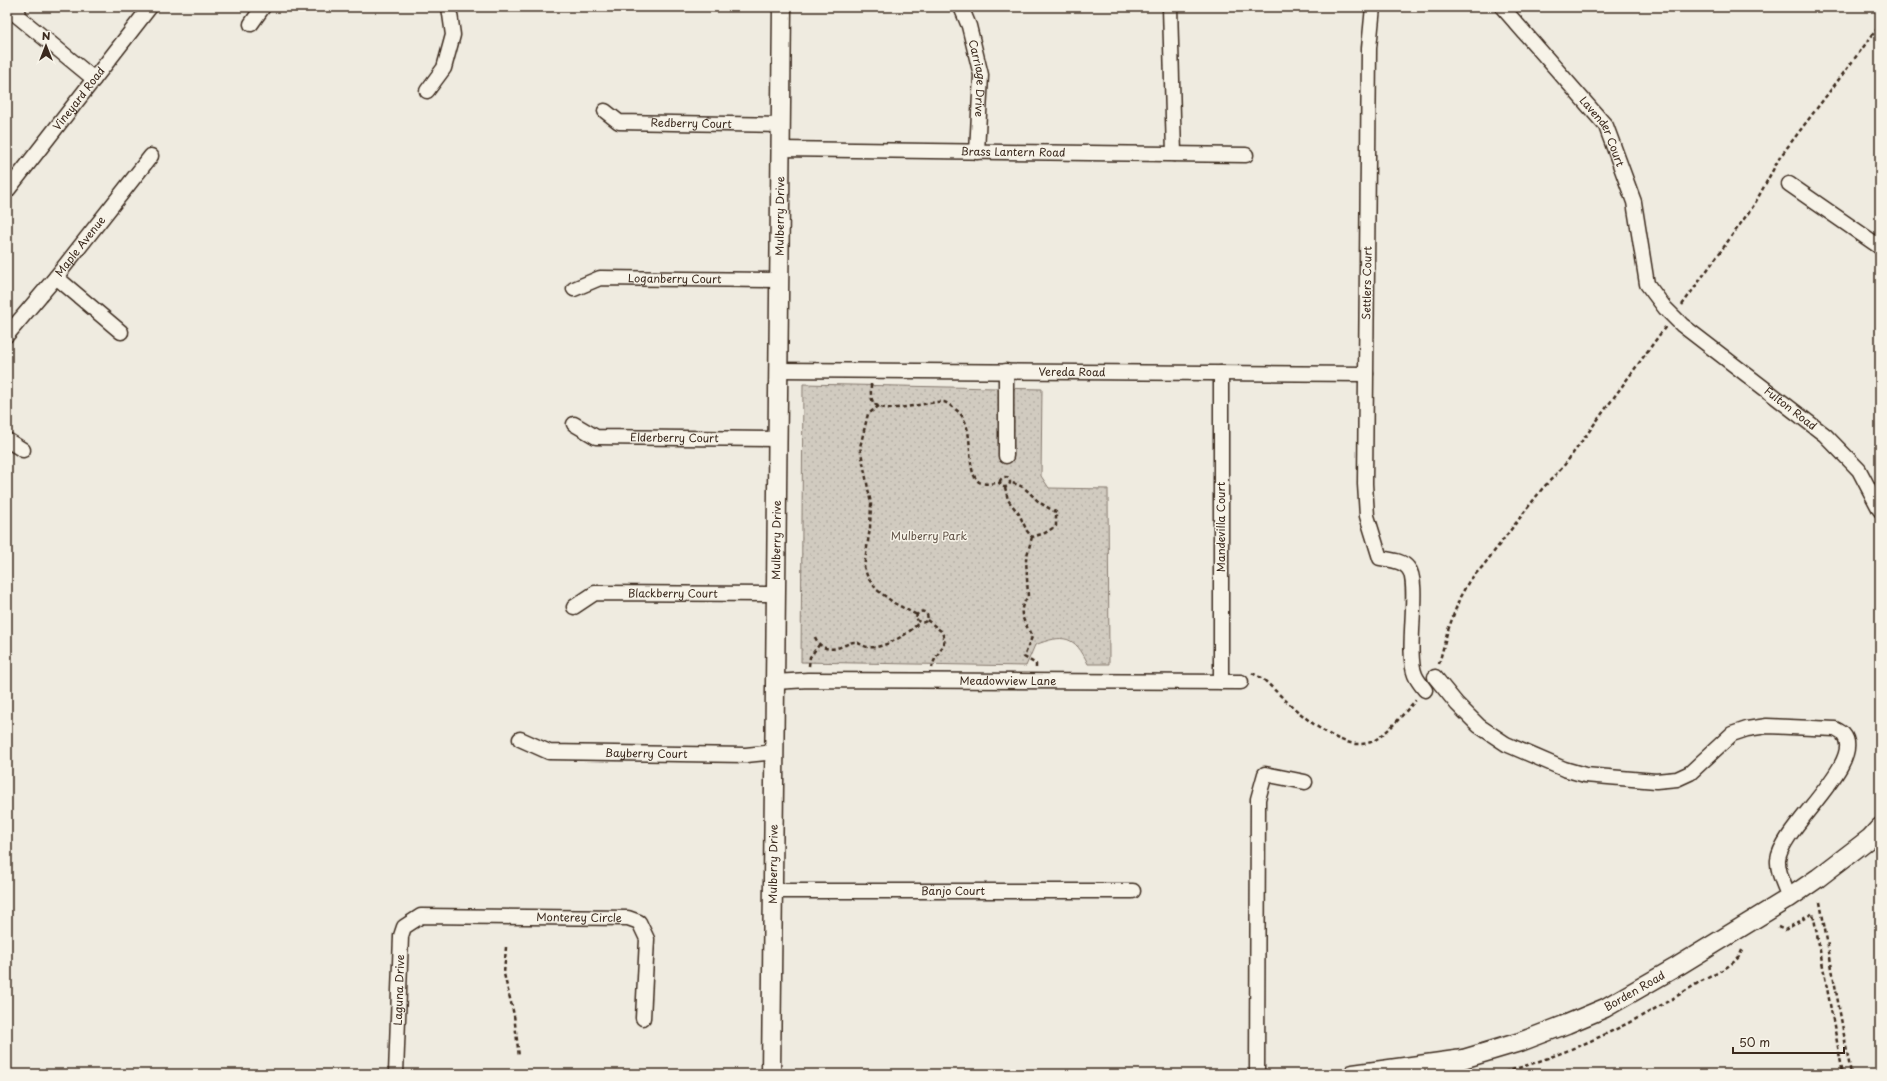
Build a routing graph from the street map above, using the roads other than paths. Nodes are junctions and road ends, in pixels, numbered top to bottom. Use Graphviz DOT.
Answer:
graph roads {
  1 [pos="19,7"];
  2 [pos="150,7"];
  3 [pos="263,7"];
  4 [pos="449,7"];
  5 [pos="782,7"];
  6 [pos="961,7"];
  7 [pos="1170,7"];
  8 [pos="1373,7"];
  9 [pos="1502,7"];
  10 [pos="251,24"];
  11 [pos="94,79"];
  12 [pos="427,91"];
  13 [pos="605,111"];
  14 [pos="780,125"];
  15 [pos="780,149"];
  16 [pos="977,152"];
  17 [pos="1174,154"];
  18 [pos="1246,155"];
  19 [pos="151,156"];
  20 [pos="1789,184"];
  21 [pos="7,191"];
  22 [pos="1880,247"];
  23 [pos="56,277"];
  24 [pos="779,280"];
  25 [pos="1647,284"];
  26 [pos="574,289"];
  27 [pos="121,332"];
  28 [pos="7,335"];
  29 [pos="778,370"];
  30 [pos="1006,371"];
  31 [pos="1221,373"];
  32 [pos="1366,374"];
  33 [pos="574,424"];
  34 [pos="777,439"];
  35 [pos="7,440"];
  36 [pos="23,450"];
  37 [pos="1006,456"];
  38 [pos="1880,510"];
  39 [pos="776,594"];
  40 [pos="574,607"];
  41 [pos="1246,677"];
  42 [pos="1435,677"];
  43 [pos="775,682"];
  44 [pos="1221,682"];
  45 [pos="1425,690"];
  46 [pos="520,739"];
  47 [pos="775,752"];
  48 [pos="1305,782"];
  49 [pos="1880,827"];
  50 [pos="772,891"];
  51 [pos="1132,891"];
  52 [pos="1789,898"];
  53 [pos="421,916"];
  54 [pos="642,1018"];
  55 [pos="396,1074"];
  56 [pos="771,1074"];
  57 [pos="1257,1074"];
  58 [pos="1353,1074"];
  1 -- 11 [label="street"];
  2 -- 11 [label="street, Vineyard Road"];
  3 -- 10 [label="street"];
  4 -- 12 [label="street"];
  5 -- 14 [label="main road, Mulberry Drive"];
  6 -- 16 [label="street, Carriage Drive"];
  7 -- 17 [label="street"];
  8 -- 32 [label="street, Settlers Court"];
  9 -- 25 [label="street, Lavender Court"];
  11 -- 21 [label="street, Vineyard Road"];
  13 -- 14 [label="street, Redberry Court"];
  14 -- 15 [label="main road, Mulberry Drive"];
  15 -- 16 [label="street, Brass Lantern Road"];
  15 -- 24 [label="main road, Mulberry Drive"];
  16 -- 17 [label="street, Brass Lantern Road"];
  17 -- 18 [label="street, Brass Lantern Road"];
  19 -- 23 [label="street, Maple Avenue"];
  20 -- 22 [label="street"];
  23 -- 27 [label="street"];
  23 -- 28 [label="street, Maple Avenue"];
  24 -- 26 [label="street, Loganberry Court"];
  24 -- 29 [label="main road, Mulberry Drive"];
  25 -- 38 [label="street, Fulton Road"];
  29 -- 30 [label="street, Vereda Road"];
  29 -- 34 [label="main road, Mulberry Drive"];
  30 -- 31 [label="street, Vereda Road"];
  30 -- 37 [label="street"];
  31 -- 32 [label="street, Vereda Road"];
  31 -- 44 [label="street, Mandevilla Court"];
  32 -- 45 [label="street, Settlers Court"];
  33 -- 34 [label="street, Elderberry Court"];
  34 -- 39 [label="main road, Mulberry Drive"];
  35 -- 36 [label="street"];
  39 -- 40 [label="street, Blackberry Court"];
  39 -- 43 [label="main road, Mulberry Drive"];
  41 -- 44 [label="street, Meadowview Lane"];
  42 -- 52 [label="street"];
  43 -- 44 [label="street, Meadowview Lane"];
  43 -- 47 [label="main road, Mulberry Drive"];
  46 -- 47 [label="street, Bayberry Court"];
  47 -- 50 [label="main road, Mulberry Drive"];
  48 -- 57 [label="street"];
  49 -- 52 [label="main road, Borden Road"];
  50 -- 51 [label="street, Banjo Court"];
  50 -- 56 [label="main road, Mulberry Drive"];
  52 -- 58 [label="main road, Borden Road"];
  53 -- 54 [label="street, Monterey Circle"];
  53 -- 55 [label="street, Laguna Drive"];
}
